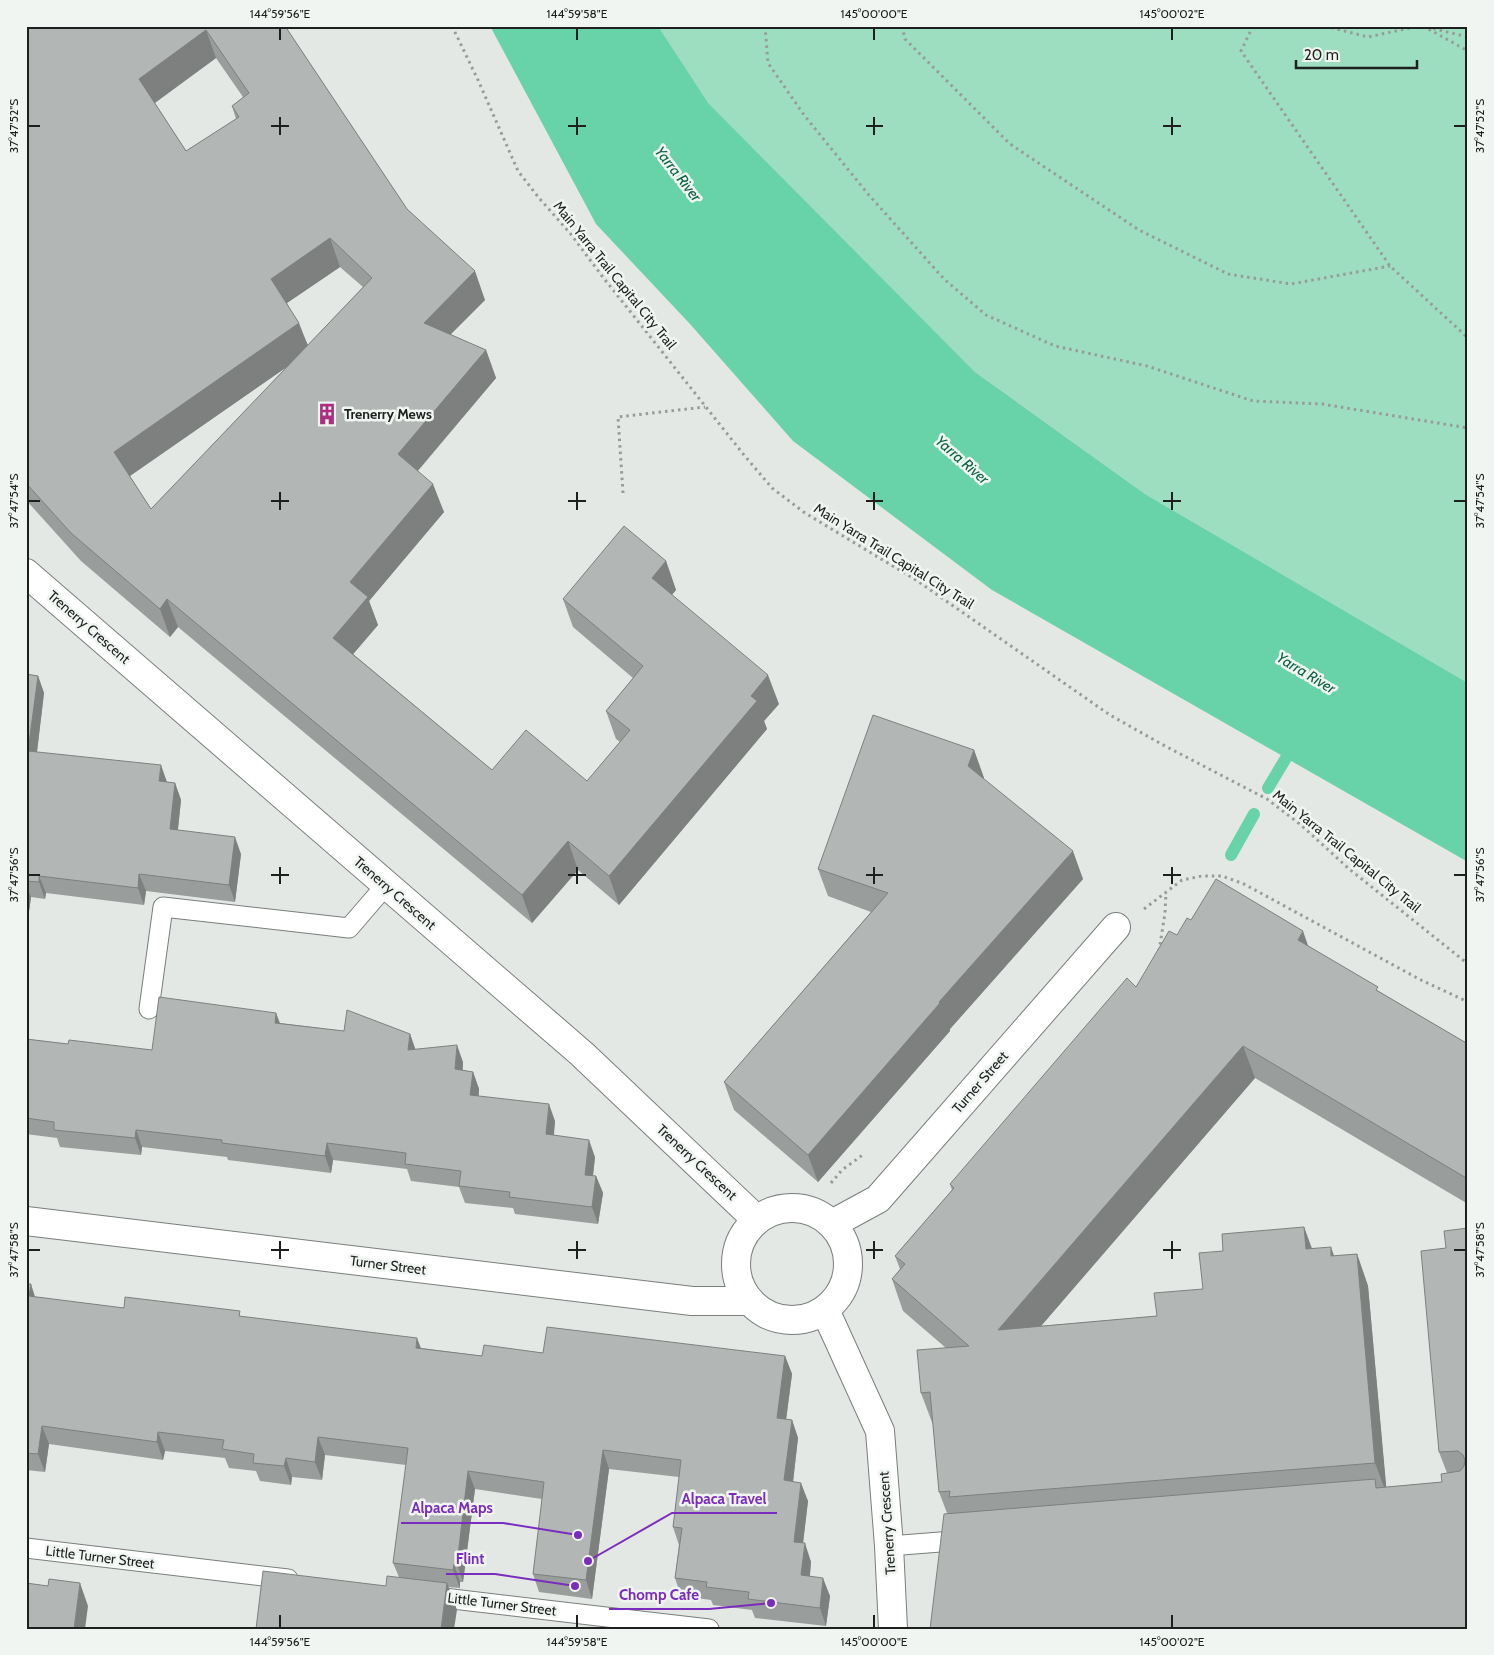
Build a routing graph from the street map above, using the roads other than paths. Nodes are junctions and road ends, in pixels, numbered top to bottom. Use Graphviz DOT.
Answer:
graph roads {
  1 [pos="26,573"];
  2 [pos="386,885"];
  3 [pos="1116,927"];
  4 [pos="149,1009"];
  5 [pos="757,1220"];
  6 [pos="26,1221"];
  7 [pos="832,1224"];
  8 [pos="750,1301"];
  9 [pos="825,1310"];
  10 [pos="982,1539"];
  11 [pos="890,1546"];
  12 [pos="26,1548"];
  13 [pos="303,1581"];
  14 [pos="412,1594"];
  15 [pos="709,1629"];
  16 [pos="893,1629"];
  1 -- 2 [label="street, Trenerry Crescent"];
  2 -- 4 [label="lane"];
  2 -- 5 [label="street, Trenerry Crescent"];
  3 -- 7 [label="street, Turner Street"];
  5 -- 7 [label="street"];
  5 -- 8 [label="street"];
  6 -- 8 [label="street, Turner Street"];
  7 -- 9 [label="street"];
  8 -- 9 [label="street"];
  9 -- 11 [label="street, Trenerry Crescent"];
  10 -- 11 [label="lane"];
  11 -- 16 [label="street, Trenerry Crescent"];
  12 -- 13 [label="lane, Little Turner Street"];
  14 -- 15 [label="lane, Little Turner Street"];
}
